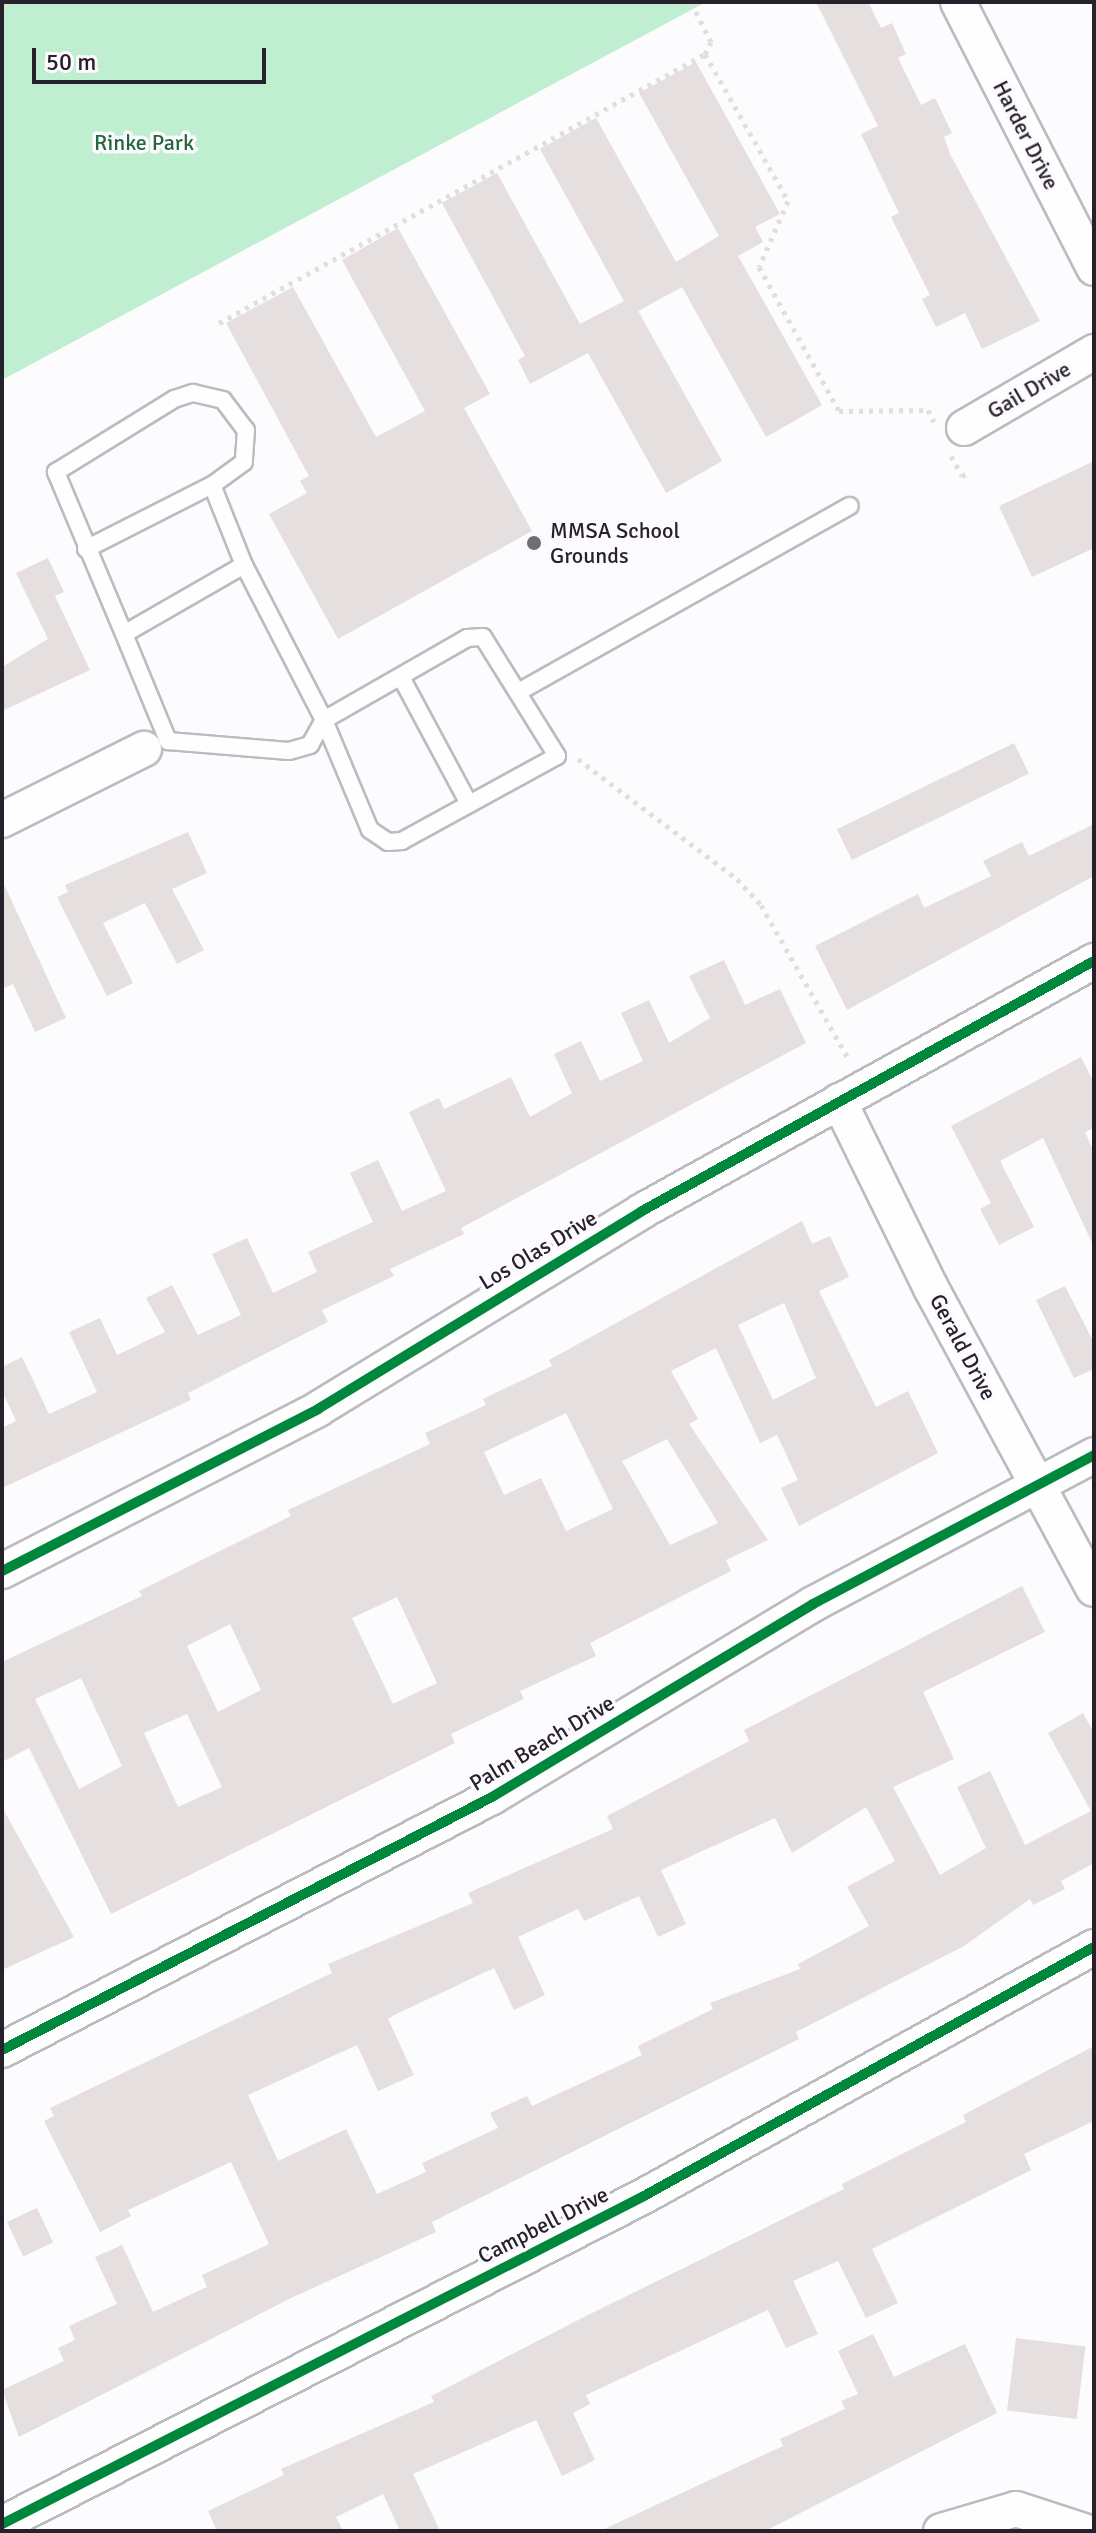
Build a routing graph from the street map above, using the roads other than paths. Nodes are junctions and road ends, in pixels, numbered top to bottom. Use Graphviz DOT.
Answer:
graph roads {
  1 [pos="958,2"];
  2 [pos="1094,268"];
  3 [pos="1094,352"];
  4 [pos="951,438"];
  5 [pos="212,485"];
  6 [pos="850,506"];
  7 [pos="86,549"];
  8 [pos="244,565"];
  9 [pos="124,634"];
  10 [pos="401,677"];
  11 [pos="520,691"];
  12 [pos="324,720"];
  13 [pos="156,745"];
  14 [pos="469,804"];
  15 [pos="2,820"];
  16 [pos="1094,961"];
  17 [pos="852,1094"];
  18 [pos="1094,1455"];
  19 [pos="1037,1486"];
  20 [pos="2,1571"];
  21 [pos="1094,1589"];
  22 [pos="1094,1947"];
  23 [pos="2,2050"];
  24 [pos="2,2524"];
  25 [pos="941,2531"];
  26 [pos="1084,2531"];
  1 -- 2 [label="street, Harder Drive"];
  3 -- 4 [label="street, Gail Drive"];
  5 -- 7 [label="lane"];
  5 -- 7 [label="lane"];
  5 -- 8 [label="lane"];
  6 -- 11 [label="lane"];
  7 -- 9 [label="lane"];
  8 -- 9 [label="lane"];
  8 -- 12 [label="lane"];
  9 -- 13 [label="lane"];
  10 -- 11 [label="lane"];
  10 -- 12 [label="lane"];
  10 -- 14 [label="lane"];
  11 -- 14 [label="lane"];
  12 -- 13 [label="lane"];
  12 -- 14 [label="lane"];
  13 -- 15 [label="street"];
  16 -- 17 [label="street, Los Olas Drive"];
  17 -- 19 [label="street, Gerald Drive"];
  17 -- 20 [label="street, Los Olas Drive"];
  18 -- 19 [label="street, Palm Beach Drive"];
  19 -- 21 [label="street, Gerald Drive"];
  19 -- 23 [label="street, Palm Beach Drive"];
  22 -- 24 [label="street, Campbell Drive"];
  25 -- 26 [label="street"];
}
